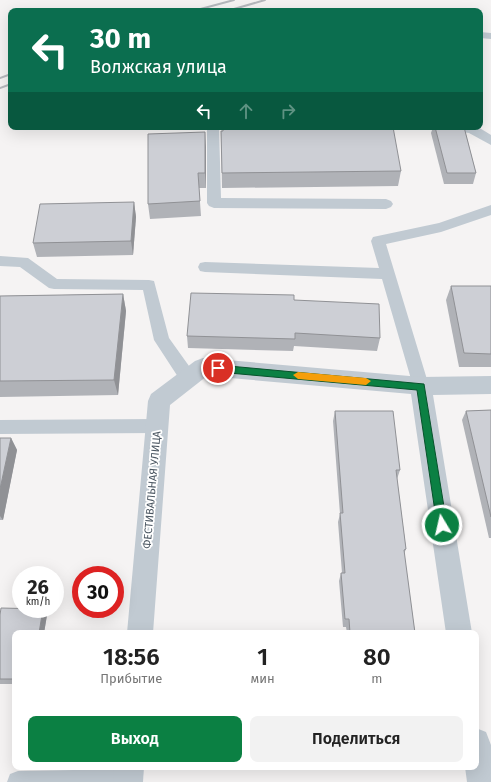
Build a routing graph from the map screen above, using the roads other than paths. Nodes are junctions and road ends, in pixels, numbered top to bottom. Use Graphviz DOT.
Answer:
graph roads {
  1 [pos="213,130"];
  2 [pos="474,130"];
  3 [pos="491,141"];
  4 [pos="386,204"];
  5 [pos="491,210"];
  6 [pos="0,261"];
  7 [pos="205,267"];
  8 [pos="388,274"];
  9 [pos="196,372"];
  10 [pos="491,385"];
  11 [pos="421,386"];
  12 [pos="157,426"];
  13 [pos="0,427"];
  14 [pos="140,630"];
  15 [pos="459,630"];
  16 [pos="479,762"];
  17 [pos="128,776"];
  18 [pos="18,782"];
  19 [pos="482,782"];
  1 -- 4 [label="lane"];
  2 -- 3 [label="lane"];
  5 -- 8 [label="lane"];
  6 -- 9 [label="lane"];
  7 -- 8 [label="lane"];
  8 -- 11 [label="lane"];
  9 -- 11 [label="street"];
  9 -- 12 [label="street, ФЕСТИВАЛЬНАЯ УЛИЦА"];
  10 -- 11 [label="street"];
  11 -- 15 [label="street"];
  12 -- 13 [label="lane"];
  12 -- 14 [label="street, ФЕСТИВАЛЬНАЯ УЛИЦА"];
  16 -- 19 [label="street"];
  17 -- 18 [label="lane"];
}
